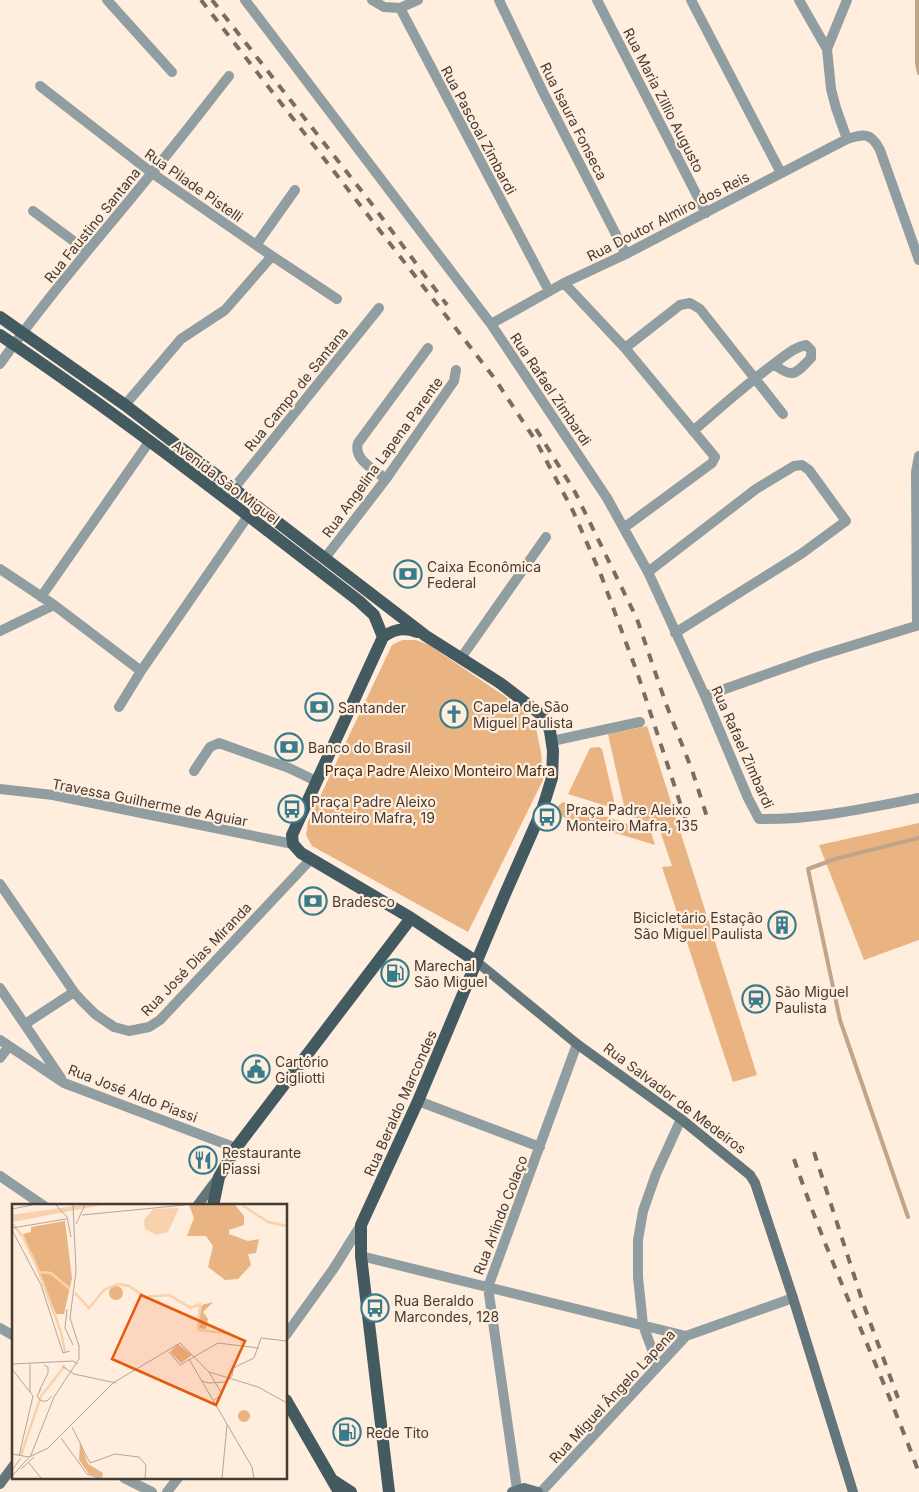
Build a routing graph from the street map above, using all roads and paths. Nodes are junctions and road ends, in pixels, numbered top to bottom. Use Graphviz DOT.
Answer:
graph roads {
  1 [pos="107,0"];
  2 [pos="245,0"];
  3 [pos="372,0"];
  4 [pos="418,0"];
  5 [pos="499,0"];
  6 [pos="597,0"];
  7 [pos="691,0"];
  8 [pos="799,0"];
  9 [pos="847,0"];
  10 [pos="400,8"];
  11 [pos="827,49"];
  12 [pos="172,72"];
  13 [pos="229,76"];
  14 [pos="40,86"];
  15 [pos="848,139"];
  16 [pos="152,173"];
  17 [pos="781,173"];
  18 [pos="295,190"];
  19 [pos="32,211"];
  20 [pos="706,213"];
  21 [pos="256,245"];
  22 [pos="87,251"];
  23 [pos="626,254"];
  24 [pos="272,256"];
  25 [pos="919,260"];
  26 [pos="564,283"];
  27 [pos="549,291"];
  28 [pos="337,299"];
  29 [pos="379,308"];
  30 [pos="0,316"];
  31 [pos="491,324"];
  32 [pos="23,332"];
  33 [pos="0,335"];
  34 [pos="14,344"];
  35 [pos="428,348"];
  36 [pos="625,348"];
  37 [pos="0,364"];
  38 [pos="774,364"];
  39 [pos="456,370"];
  40 [pos="754,378"];
  41 [pos="125,405"];
  42 [pos="784,414"];
  43 [pos="694,431"];
  44 [pos="149,442"];
  45 [pos="919,456"];
  46 [pos="386,479"];
  47 [pos="234,488"];
  48 [pos="248,516"];
  49 [pos="624,527"];
  50 [pos="546,537"];
  51 [pos="325,558"];
  52 [pos="0,570"];
  53 [pos="648,572"];
  54 [pos="41,597"];
  55 [pos="54,605"];
  56 [pos="918,625"];
  57 [pos="0,631"];
  58 [pos="676,633"];
  59 [pos="426,636"];
  60 [pos="383,637"];
  61 [pos="462,658"];
  62 [pos="142,671"];
  63 [pos="705,696"];
  64 [pos="119,707"];
  65 [pos="640,722"];
  66 [pos="552,741"];
  67 [pos="194,770"];
  68 [pos="316,781"];
  69 [pos="0,790"];
  70 [pos="919,798"];
  71 [pos="293,844"];
  72 [pos="311,859"];
  73 [pos="0,884"];
  74 [pos="411,918"];
  75 [pos="477,962"];
  76 [pos="0,988"];
  77 [pos="74,992"];
  78 [pos="25,1024"];
  79 [pos="0,1040"];
  80 [pos="577,1044"];
  81 [pos="9,1046"];
  82 [pos="0,1058"];
  83 [pos="64,1083"];
  84 [pos="418,1101"];
  85 [pos="681,1119"];
  86 [pos="540,1147"];
  87 [pos="236,1148"];
  88 [pos="0,1176"];
  89 [pos="219,1177"];
  90 [pos="41,1204"];
  91 [pos="199,1204"];
  92 [pos="213,1204"];
  93 [pos="362,1225"];
  94 [pos="361,1256"];
  95 [pos="488,1287"];
  96 [pos="793,1298"];
  97 [pos="643,1325"];
  98 [pos="0,1328"];
  99 [pos="288,1331"];
  100 [pos="12,1335"];
  101 [pos="686,1336"];
  102 [pos="658,1366"];
  103 [pos="288,1403"];
  104 [pos="12,1468"];
  105 [pos="332,1479"];
  106 [pos="128,1480"];
  107 [pos="176,1480"];
  108 [pos="0,1483"];
  109 [pos="514,1491"];
  110 [pos="152,1492"];
  111 [pos="167,1492"];
  112 [pos="339,1492"];
  113 [pos="350,1492"];
  114 [pos="389,1492"];
  115 [pos="539,1492"];
  116 [pos="853,1492"];
  1 -- 12 [label="street"];
  2 -- 31 [label="street, Rua Rafael Zimbardi"];
  3 -- 10 [label="street"];
  4 -- 10 [label="street"];
  5 -- 23 [label="street, Rua Isaura Fonseca"];
  6 -- 20 [label="street, Rua Maria Zillio Augusto"];
  7 -- 17 [label="street"];
  8 -- 11 [label="street"];
  9 -- 11 [label="street"];
  10 -- 27 [label="street, Rua Pascoal Zimbardi"];
  11 -- 15 [label="street"];
  13 -- 16 [label="street, Rua Faustino Santana"];
  14 -- 16 [label="street, Rua Pilade Pistelli"];
  15 -- 17 [label="street, Rua Doutor Almiro dos Reis"];
  15 -- 25 [label="street, Rua Doutor Almiro dos Reis"];
  16 -- 21 [label="street, Rua Pilade Pistelli"];
  16 -- 22 [label="street, Rua Faustino Santana"];
  17 -- 20 [label="street, Rua Doutor Almiro dos Reis"];
  18 -- 21 [label="street"];
  19 -- 22 [label="street"];
  20 -- 23 [label="street, Rua Doutor Almiro dos Reis"];
  21 -- 24 [label="street, Rua Pilade Pistelli"];
  22 -- 32 [label="street, Rua Faustino Santana"];
  23 -- 26 [label="street, Rua Doutor Almiro dos Reis"];
  24 -- 28 [label="street, Rua Pilade Pistelli"];
  24 -- 41 [label="street"];
  26 -- 27 [label="street, Rua Doutor Almiro dos Reis"];
  26 -- 36 [label="street"];
  27 -- 31 [label="street, Rua Doutor Almiro dos Reis"];
  29 -- 47 [label="street, Rua Campo de Santana"];
  30 -- 32 [label="main road, Avenida São Miguel"];
  31 -- 49 [label="street, Rua Rafael Zimbardi"];
  32 -- 34 [label="street, Rua Faustino Santana"];
  32 -- 41 [label="main road, Avenida São Miguel"];
  33 -- 34 [label="main road, Avenida São Miguel"];
  34 -- 37 [label="street, Rua Faustino Santana"];
  34 -- 44 [label="main road, Avenida São Miguel"];
  35 -- 46 [label="street"];
  36 -- 40 [label="street"];
  36 -- 43 [label="street"];
  38 -- 40 [label="street"];
  39 -- 46 [label="street, Rua Angelina Lapena Parente"];
  40 -- 42 [label="street"];
  40 -- 43 [label="street"];
  41 -- 47 [label="main road, Avenida São Miguel"];
  43 -- 49 [label="street"];
  44 -- 48 [label="main road, Avenida São Miguel"];
  44 -- 54 [label="street"];
  45 -- 56 [label="street"];
  46 -- 51 [label="street, Rua Angelina Lapena Parente"];
  47 -- 51 [label="main road, Avenida São Miguel"];
  48 -- 60 [label="main road, Avenida São Miguel"];
  48 -- 62 [label="street"];
  49 -- 53 [label="street, Rua Rafael Zimbardi"];
  50 -- 61 [label="street"];
  51 -- 59 [label="main road, Avenida São Miguel"];
  52 -- 54 [label="street"];
  53 -- 58 [label="street, Rua Rafael Zimbardi"];
  53 -- 58 [label="street"];
  54 -- 55 [label="street"];
  55 -- 57 [label="street"];
  55 -- 62 [label="street"];
  56 -- 63 [label="street"];
  58 -- 63 [label="street, Rua Rafael Zimbardi"];
  59 -- 60 [label="main road, Avenida São Miguel"];
  59 -- 61 [label="main road, Avenida São Miguel"];
  60 -- 68 [label="main road"];
  61 -- 66 [label="main road, Avenida São Miguel"];
  62 -- 64 [label="street"];
  63 -- 70 [label="street, Rua Rafael Zimbardi"];
  65 -- 66 [label="street"];
  66 -- 75 [label="main road, Rua Beraldo Marcondes"];
  67 -- 68 [label="street"];
  68 -- 71 [label="main road"];
  69 -- 71 [label="street, Travessa Guilherme de Aguiar"];
  71 -- 72 [label="main road"];
  72 -- 74 [label="main road"];
  72 -- 77 [label="street, Rua José Dias Miranda"];
  73 -- 77 [label="street, Rua José Dias Miranda"];
  74 -- 75 [label="main road, Rua Salvador de Medeiros"];
  74 -- 87 [label="main road"];
  75 -- 80 [label="main road, Rua Salvador de Medeiros"];
  75 -- 84 [label="main road, Rua Beraldo Marcondes"];
  76 -- 78 [label="street"];
  77 -- 78 [label="street"];
  78 -- 83 [label="street"];
  79 -- 81 [label="street, Rua José Aldo Piassi"];
  80 -- 85 [label="main road, Rua Salvador de Medeiros"];
  80 -- 86 [label="street, Rua Arlindo Colaço"];
  81 -- 82 [label="street"];
  81 -- 83 [label="street, Rua José Aldo Piassi"];
  83 -- 87 [label="street, Rua José Aldo Piassi"];
  84 -- 86 [label="street"];
  84 -- 93 [label="main road, Rua Beraldo Marcondes"];
  85 -- 96 [label="main road, Rua Salvador de Medeiros"];
  85 -- 97 [label="street"];
  86 -- 95 [label="street, Rua Arlindo Colaço"];
  87 -- 89 [label="main road"];
  88 -- 90 [label="street"];
  89 -- 91 [label="main road"];
  89 -- 92 [label="main road"];
  93 -- 94 [label="main road, Rua Beraldo Marcondes"];
  93 -- 99 [label="street"];
  94 -- 95 [label="street"];
  94 -- 114 [label="main road, Rua Beraldo Marcondes"];
  95 -- 97 [label="street"];
  95 -- 109 [label="street, Rua Arlindo Colaço"];
  96 -- 101 [label="street, Rua Miguel Ângelo Lapena"];
  96 -- 116 [label="main road, Rua Salvador de Medeiros"];
  97 -- 101 [label="street"];
  97 -- 102 [label="street"];
  98 -- 100 [label="street"];
  101 -- 102 [label="street, Rua Miguel Ângelo Lapena"];
  102 -- 115 [label="street, Rua Miguel Ângelo Lapena"];
  103 -- 105 [label="main road"];
  104 -- 108 [label="main road"];
  105 -- 112 [label="main road"];
  105 -- 113 [label="main road"];
  106 -- 110 [label="street"];
  107 -- 111 [label="street"];
  109 -- 115 [label="main road"];
}
